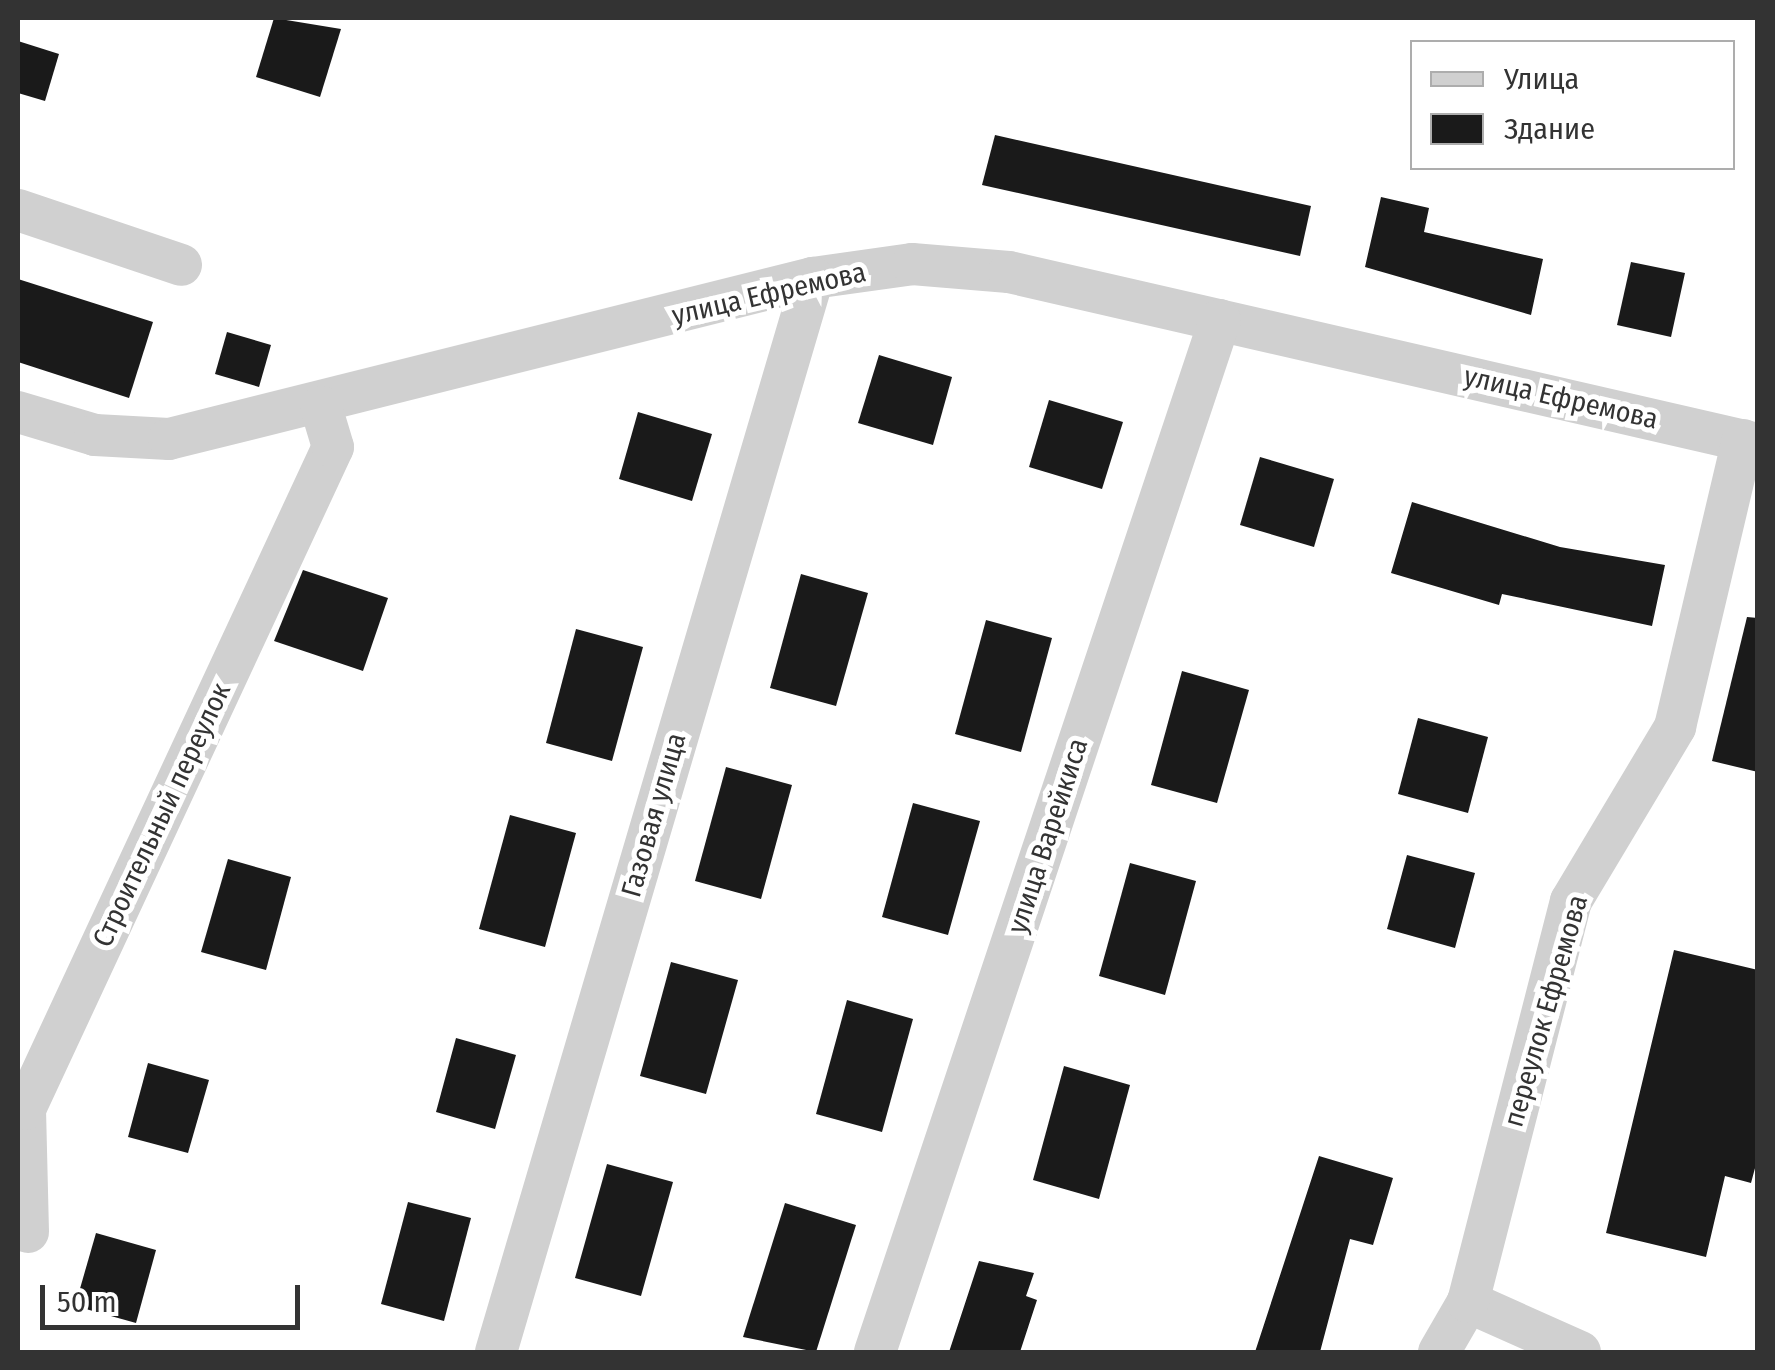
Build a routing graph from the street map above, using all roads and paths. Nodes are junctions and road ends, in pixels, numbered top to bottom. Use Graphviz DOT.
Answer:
graph roads {
  1 [pos="18,210"];
  2 [pos="181,265"];
  3 [pos="813,278"];
  4 [pos="1220,320"];
  5 [pos="321,406"];
  6 [pos="18,412"];
  7 [pos="1750,442"];
  8 [pos="28,1232"];
  9 [pos="1468,1302"];
  10 [pos="496,1352"];
  11 [pos="876,1352"];
  12 [pos="1439,1352"];
  13 [pos="1580,1352"];
  1 -- 2 [label="street"];
  3 -- 4 [label="street, улица Ефремова"];
  3 -- 5 [label="street, улица Ефремова"];
  3 -- 10 [label="street, Газовая улица"];
  4 -- 7 [label="street, улица Ефремова"];
  4 -- 11 [label="street, улица Варейкиса"];
  5 -- 6 [label="street, улица Ефремова"];
  5 -- 8 [label="street, Строительный переулок"];
  7 -- 9 [label="street, переулок Ефремова"];
  9 -- 12 [label="street, переулок Ефремова"];
  9 -- 13 [label="street"];
}
